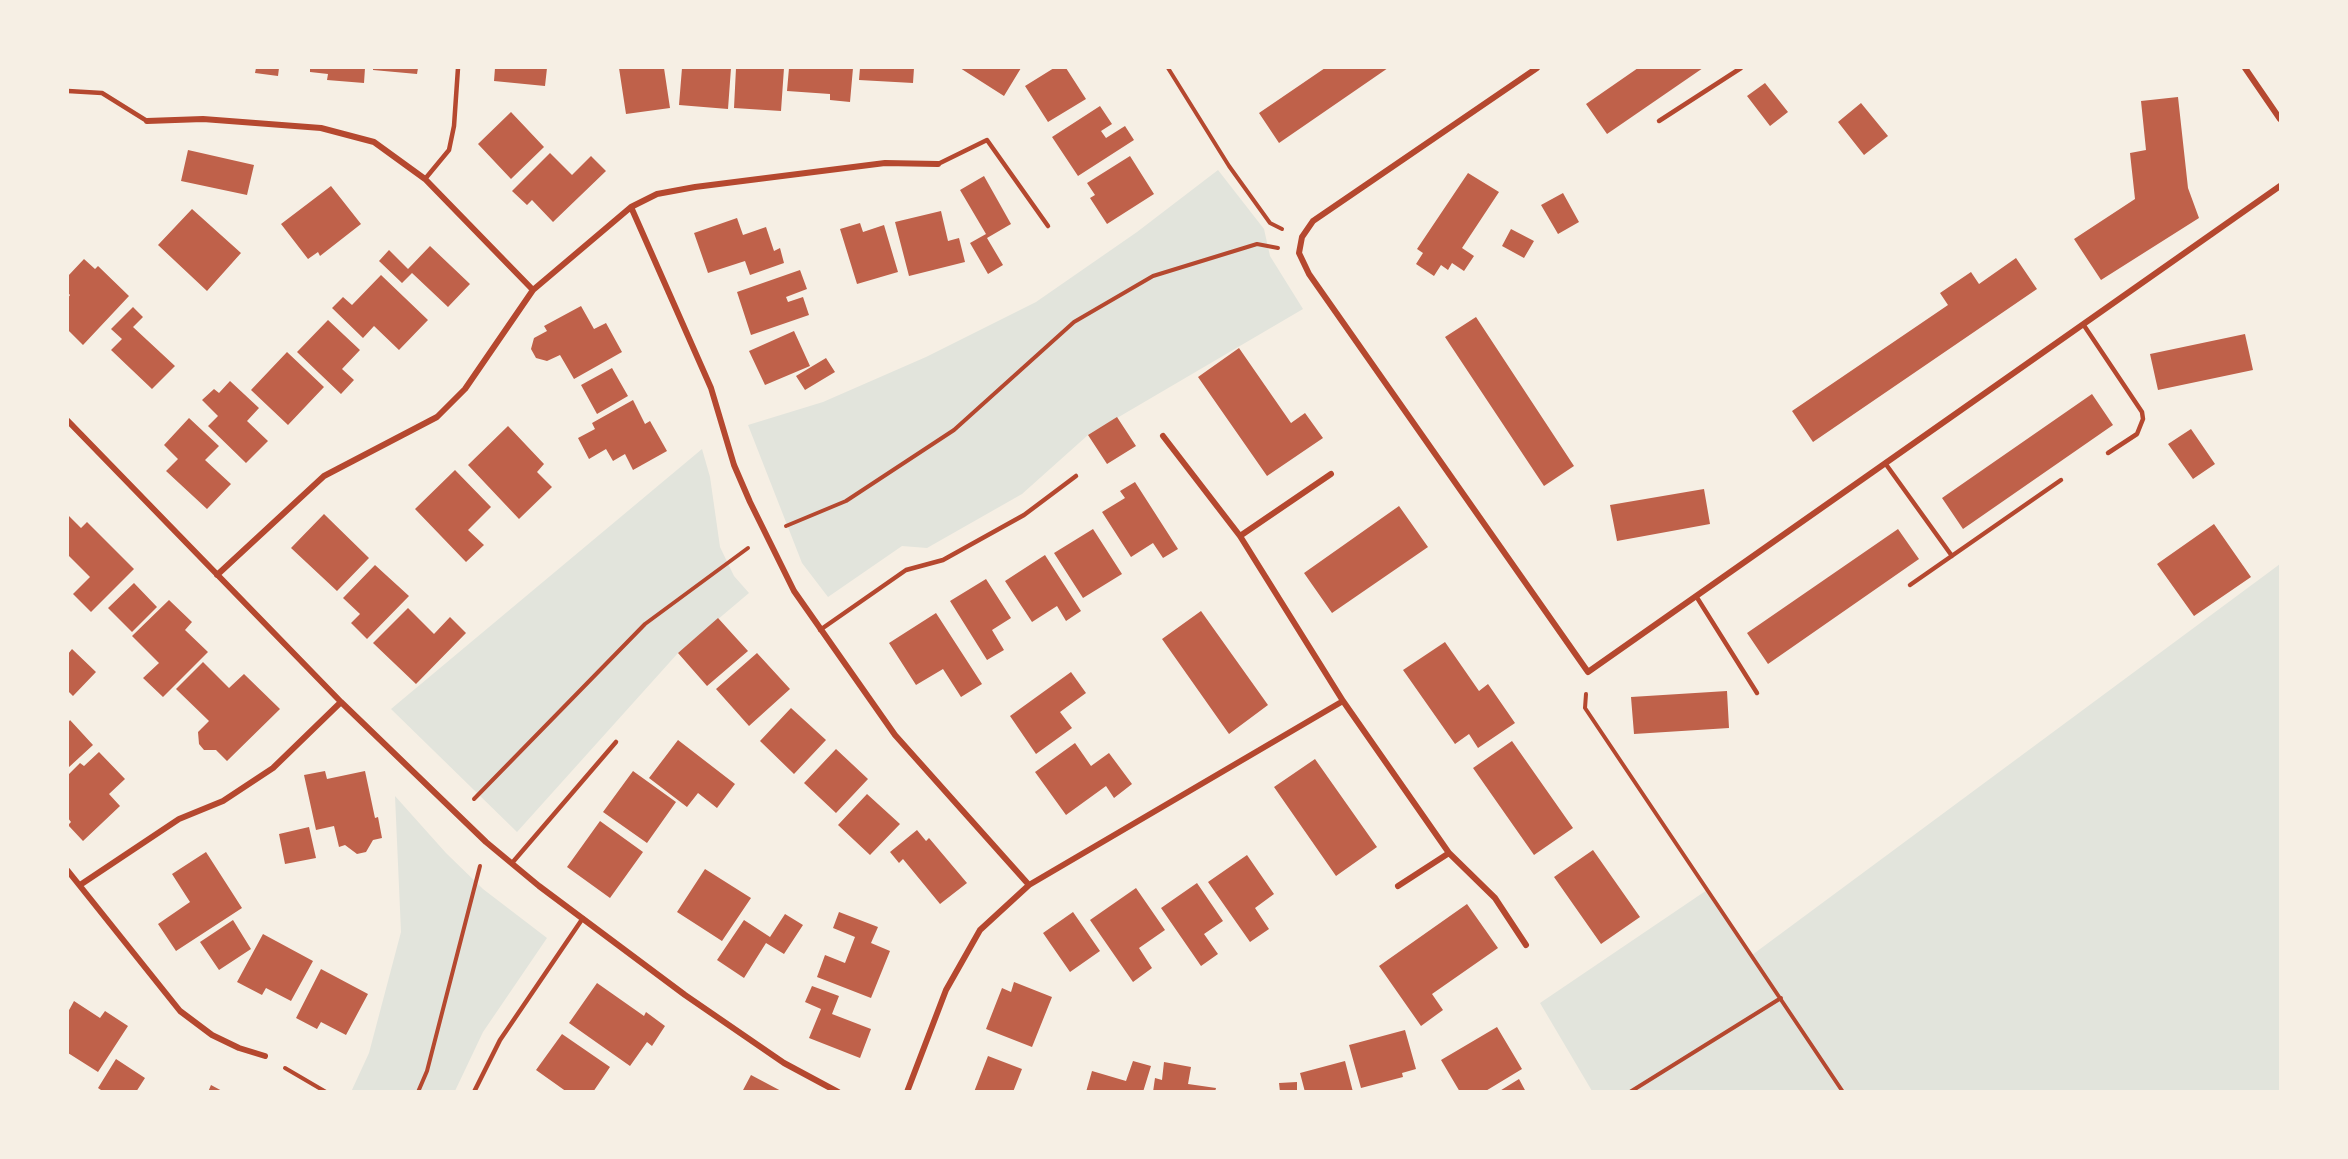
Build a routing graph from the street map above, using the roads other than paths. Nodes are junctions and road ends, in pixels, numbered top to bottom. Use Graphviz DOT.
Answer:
graph roads {
  1 [pos="458,68"];
  2 [pos="1537,68"];
  3 [pos="1742,68"];
  4 [pos="2245,68"];
  5 [pos="68,91"];
  6 [pos="2280,119"];
  7 [pos="1659,121"];
  8 [pos="147,122"];
  9 [pos="938,164"];
  10 [pos="425,179"];
  11 [pos="2280,186"];
  12 [pos="631,207"];
  13 [pos="1048,226"];
  14 [pos="533,290"];
  15 [pos="2083,324"];
  16 [pos="68,421"];
  17 [pos="1163,436"];
  18 [pos="2108,453"];
  19 [pos="1886,463"];
  20 [pos="1331,474"];
  21 [pos="1076,476"];
  22 [pos="2061,480"];
  23 [pos="1240,536"];
  24 [pos="1952,556"];
  25 [pos="217,575"];
  26 [pos="1910,585"];
  27 [pos="1696,596"];
  28 [pos="819,630"];
  29 [pos="1756,693"];
  30 [pos="1343,701"];
  31 [pos="341,702"];
  32 [pos="616,742"];
  33 [pos="1449,853"];
  34 [pos="512,863"];
  35 [pos="68,871"];
  36 [pos="80,885"];
  37 [pos="1029,885"];
  38 [pos="1398,886"];
  39 [pos="583,918"];
  40 [pos="1526,945"];
  41 [pos="265,1056"];
  42 [pos="474,1092"];
  43 [pos="838,1092"];
  44 [pos="907,1092"];
  1 -- 10 [label="lane"];
  2 -- 27 [label="street"];
  3 -- 7 [label="lane"];
  4 -- 6 [label="street"];
  5 -- 8 [label="lane"];
  8 -- 10 [label="street"];
  9 -- 12 [label="street"];
  9 -- 13 [label="lane"];
  10 -- 14 [label="street"];
  11 -- 15 [label="street"];
  12 -- 14 [label="street"];
  12 -- 28 [label="street"];
  14 -- 25 [label="street"];
  15 -- 18 [label="lane"];
  15 -- 19 [label="street"];
  16 -- 25 [label="street"];
  17 -- 23 [label="street"];
  19 -- 24 [label="lane"];
  19 -- 27 [label="street"];
  20 -- 23 [label="street"];
  21 -- 28 [label="lane"];
  22 -- 24 [label="lane"];
  23 -- 30 [label="street"];
  24 -- 26 [label="lane"];
  25 -- 31 [label="street"];
  27 -- 29 [label="lane"];
  28 -- 37 [label="street"];
  30 -- 33 [label="street"];
  30 -- 37 [label="street"];
  31 -- 34 [label="street"];
  31 -- 36 [label="street"];
  32 -- 34 [label="lane"];
  33 -- 38 [label="street"];
  33 -- 40 [label="street"];
  34 -- 39 [label="street"];
  35 -- 36 [label="street"];
  36 -- 41 [label="street"];
  37 -- 44 [label="street"];
  39 -- 42 [label="lane"];
  39 -- 43 [label="street"];
}
